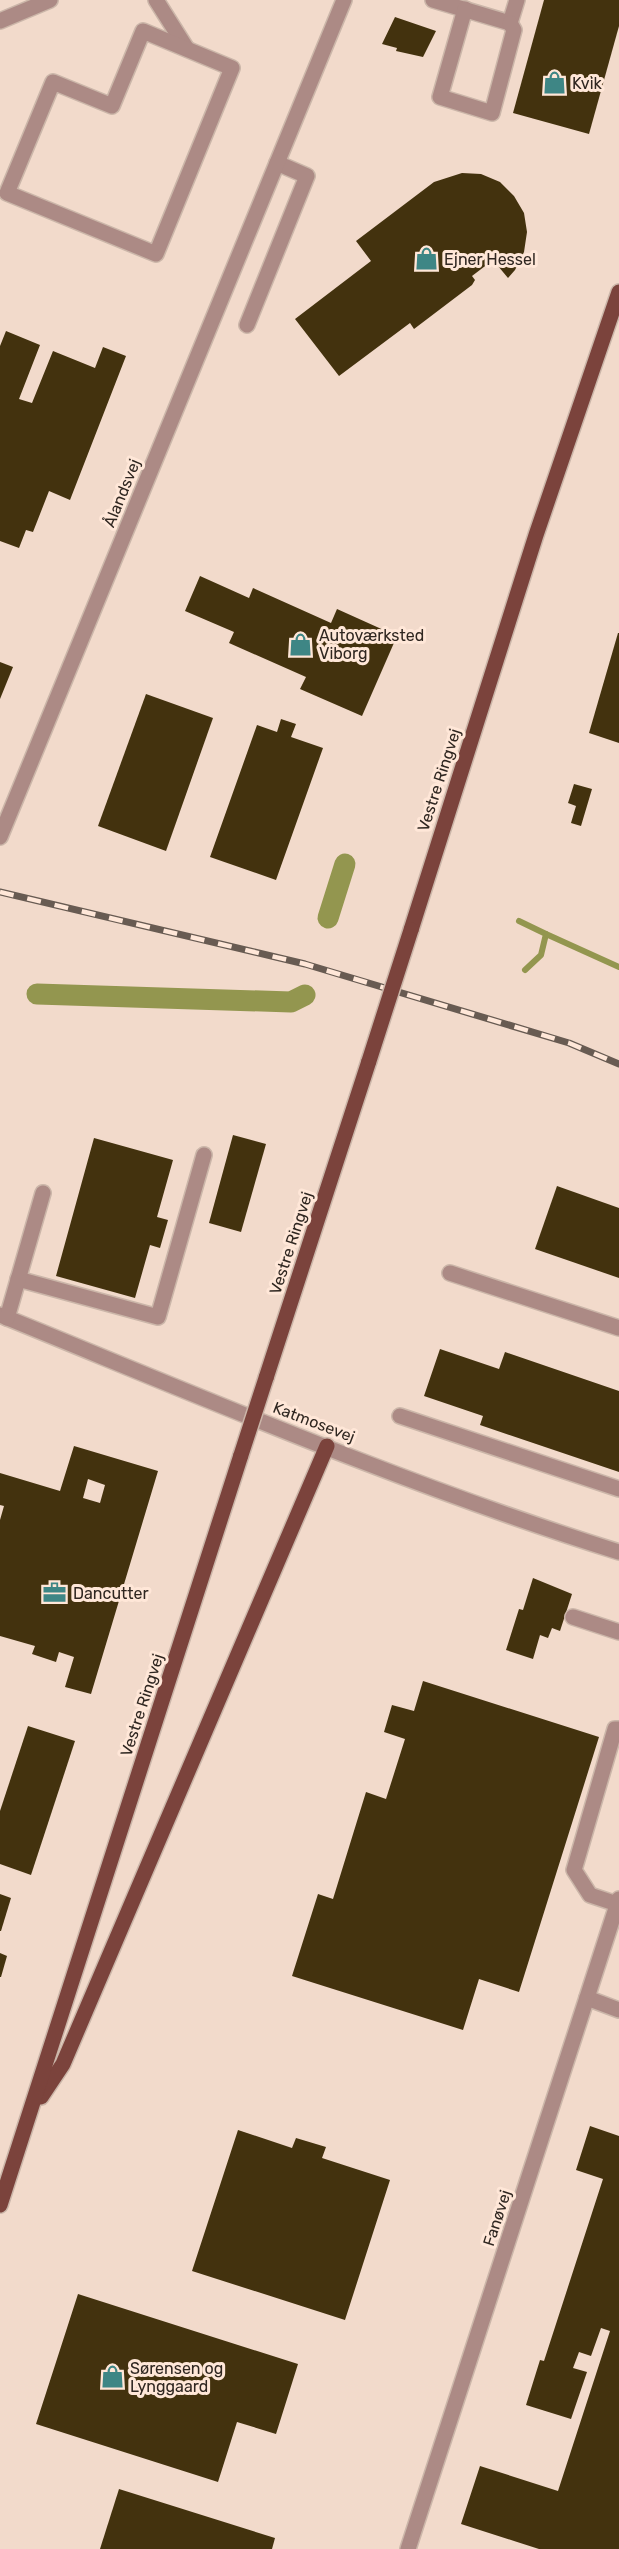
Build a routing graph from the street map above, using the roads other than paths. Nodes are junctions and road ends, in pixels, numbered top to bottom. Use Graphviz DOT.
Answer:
graph roads {
  1 [pos="50,0"];
  2 [pos="156,0"];
  3 [pos="344,0"];
  4 [pos="434,0"];
  5 [pos="516,0"];
  6 [pos="465,9"];
  7 [pos="0,21"];
  8 [pos="510,23"];
  9 [pos="188,49"];
  10 [pos="277,163"];
  11 [pos="619,292"];
  12 [pos="247,325"];
  13 [pos="0,837"];
  14 [pos="204,1155"];
  15 [pos="44,1193"];
  16 [pos="450,1273"];
  17 [pos="18,1279"];
  18 [pos="4,1316"];
  19 [pos="619,1328"];
  20 [pos="400,1416"];
  21 [pos="327,1446"];
  22 [pos="619,1489"];
  23 [pos="619,1552"];
  24 [pos="573,1617"];
  25 [pos="619,1632"];
  26 [pos="619,1729"];
  27 [pos="618,1901"];
  28 [pos="587,1998"];
  29 [pos="619,2010"];
  30 [pos="29,2114"];
  31 [pos="0,2205"];
  32 [pos="408,2549"];
  1 -- 7 [label="street"];
  2 -- 9 [label="street"];
  3 -- 10 [label="street, Ålandsvej"];
  4 -- 6 [label="street"];
  5 -- 8 [label="street"];
  6 -- 8 [label="street"];
  6 -- 8 [label="street"];
  9 -- 9 [label="street"];
  10 -- 12 [label="street"];
  10 -- 13 [label="street, Ålandsvej"];
  11 -- 30 [label="main road, Vestre Ringvej, bridge"];
  14 -- 17 [label="street"];
  15 -- 17 [label="street"];
  16 -- 19 [label="street"];
  17 -- 18 [label="street"];
  18 -- 21 [label="street, Katmosevej"];
  20 -- 22 [label="street"];
  21 -- 23 [label="street, Katmosevej"];
  21 -- 30 [label="main road"];
  24 -- 25 [label="street"];
  26 -- 27 [label="street"];
  27 -- 28 [label="street, Fanøvej"];
  28 -- 29 [label="street"];
  28 -- 32 [label="street, Fanøvej"];
  30 -- 31 [label="main road, Vestre Ringvej"];
}
